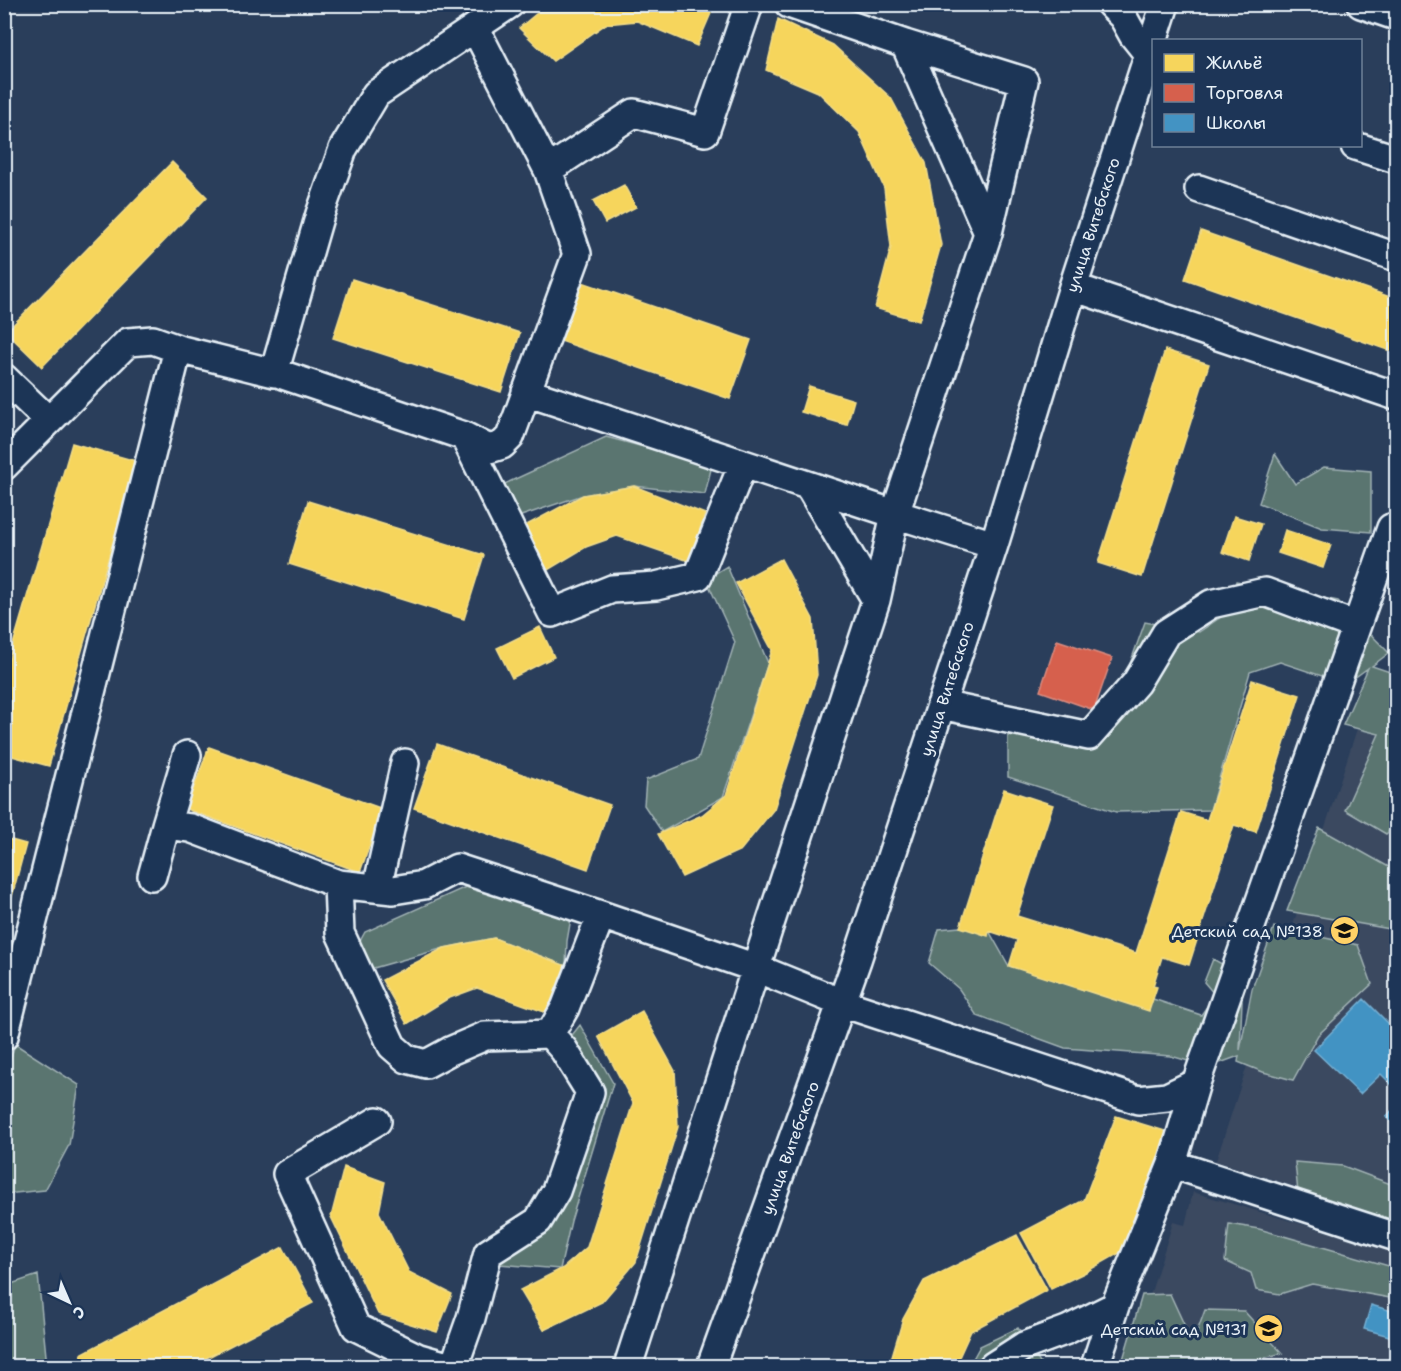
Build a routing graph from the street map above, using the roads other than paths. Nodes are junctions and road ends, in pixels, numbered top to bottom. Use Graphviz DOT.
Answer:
graph roads {
  1 [pos="510,4"];
  2 [pos="749,4"];
  3 [pos="789,4"];
  4 [pos="1110,4"];
  5 [pos="1164,4"];
  6 [pos="1361,4"];
  7 [pos="1396,16"];
  8 [pos="475,28"];
  9 [pos="1155,39"];
  10 [pos="906,44"];
  11 [pos="1150,61"];
  12 [pos="1358,147"];
  13 [pos="1396,159"];
  14 [pos="548,170"];
  15 [pos="1199,189"];
  16 [pos="988,233"];
  17 [pos="1396,257"];
  18 [pos="1073,287"];
  19 [pos="178,349"];
  20 [pos="278,369"];
  21 [pos="4,378"];
  22 [pos="526,392"];
  23 [pos="1396,396"];
  24 [pos="49,421"];
  25 [pos="464,436"];
  26 [pos="743,464"];
  27 [pos="4,466"];
  28 [pos="808,486"];
  29 [pos="895,514"];
  30 [pos="1395,524"];
  31 [pos="994,545"];
  32 [pos="876,600"];
  33 [pos="1356,626"];
  34 [pos="941,705"];
  35 [pos="187,755"];
  36 [pos="405,763"];
  37 [pos="165,825"];
  38 [pos="152,876"];
  39 [pos="338,884"];
  40 [pos="377,888"];
  41 [pos="601,915"];
  42 [pos="756,968"];
  43 [pos="842,1003"];
  44 [pos="550,1034"];
  45 [pos="4,1036"];
  46 [pos="1196,1083"];
  47 [pos="377,1121"];
  48 [pos="1172,1164"];
  49 [pos="1396,1237"];
  50 [pos="1115,1306"];
  51 [pos="418,1362"];
  52 [pos="447,1366"];
  53 [pos="454,1366"];
  54 [pos="628,1366"];
  55 [pos="711,1366"];
  56 [pos="993,1366"];
  57 [pos="1095,1366"];
  1 -- 8 [label="street"];
  2 -- 14 [label="street"];
  3 -- 10 [label="street"];
  4 -- 11 [label="street"];
  5 -- 9 [label="street, улица Витебского"];
  6 -- 7 [label="street"];
  8 -- 14 [label="street"];
  8 -- 20 [label="street"];
  10 -- 16 [label="street"];
  10 -- 16 [label="street"];
  11 -- 18 [label="street, улица Витебского"];
  12 -- 13 [label="street"];
  14 -- 22 [label="street"];
  15 -- 17 [label="street"];
  16 -- 29 [label="street"];
  18 -- 23 [label="street"];
  18 -- 31 [label="street, улица Витебского"];
  19 -- 20 [label="street"];
  19 -- 24 [label="street"];
  19 -- 45 [label="street"];
  20 -- 25 [label="street"];
  21 -- 24 [label="street"];
  22 -- 25 [label="street"];
  22 -- 26 [label="street"];
  24 -- 27 [label="street"];
  25 -- 26 [label="street"];
  26 -- 28 [label="street"];
  28 -- 29 [label="street"];
  28 -- 32 [label="street"];
  29 -- 31 [label="street"];
  29 -- 32 [label="street"];
  30 -- 33 [label="street"];
  31 -- 34 [label="street, улица Витебского"];
  32 -- 42 [label="street"];
  33 -- 34 [label="street"];
  33 -- 46 [label="street"];
  34 -- 43 [label="street, улица Витебского"];
  35 -- 37 [label="street"];
  36 -- 40 [label="street"];
  37 -- 38 [label="street"];
  37 -- 39 [label="street"];
  39 -- 40 [label="street"];
  39 -- 44 [label="street"];
  40 -- 41 [label="street"];
  41 -- 42 [label="street"];
  41 -- 44 [label="street"];
  42 -- 43 [label="street"];
  42 -- 54 [label="street"];
  43 -- 46 [label="street"];
  43 -- 55 [label="street, улица Витебского"];
  44 -- 53 [label="street"];
  46 -- 48 [label="street"];
  47 -- 51 [label="street"];
  48 -- 49 [label="street"];
  48 -- 50 [label="street"];
  50 -- 56 [label="street"];
  50 -- 57 [label="street"];
  51 -- 52 [label="street"];
}
